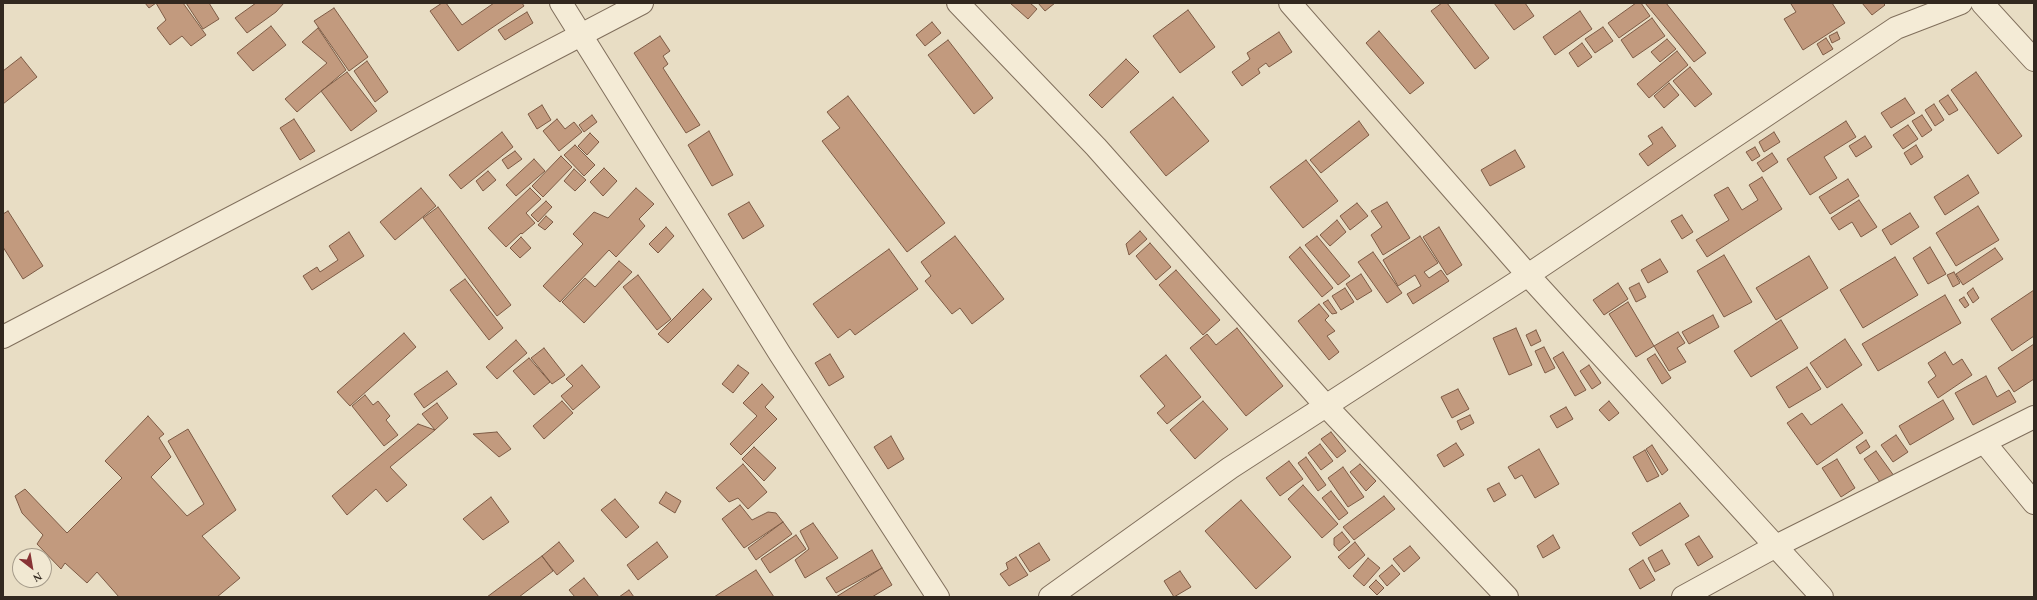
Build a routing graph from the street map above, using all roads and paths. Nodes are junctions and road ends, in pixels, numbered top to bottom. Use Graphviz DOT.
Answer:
graph roads {
  1 [pos="561,3"];
  2 [pos="642,3"];
  3 [pos="958,3"];
  4 [pos="1290,3"];
  5 [pos="1919,3"];
  6 [pos="1961,3"];
  7 [pos="1982,3"];
  8 [pos="1896,28"];
  9 [pos="580,35"];
  10 [pos="2034,60"];
  11 [pos="1528,275"];
  12 [pos="3,337"];
  13 [pos="1326,406"];
  14 [pos="2034,417"];
  15 [pos="1984,442"];
  16 [pos="2034,503"];
  17 [pos="1776,546"];
  18 [pos="938,597"];
  19 [pos="1050,597"];
  20 [pos="1507,597"];
  21 [pos="1683,597"];
  22 [pos="1822,597"];
  1 -- 9 [label="street"];
  2 -- 9 [label="street"];
  3 -- 13 [label="street"];
  4 -- 11 [label="street"];
  5 -- 8 [label="street"];
  6 -- 8 [label="street"];
  7 -- 10 [label="street"];
  8 -- 11 [label="street"];
  9 -- 12 [label="street"];
  9 -- 18 [label="street"];
  11 -- 13 [label="street"];
  11 -- 17 [label="street"];
  13 -- 19 [label="street"];
  13 -- 20 [label="street"];
  14 -- 15 [label="street"];
  15 -- 16 [label="street"];
  15 -- 17 [label="street"];
  17 -- 21 [label="street"];
  17 -- 22 [label="street"];
}
